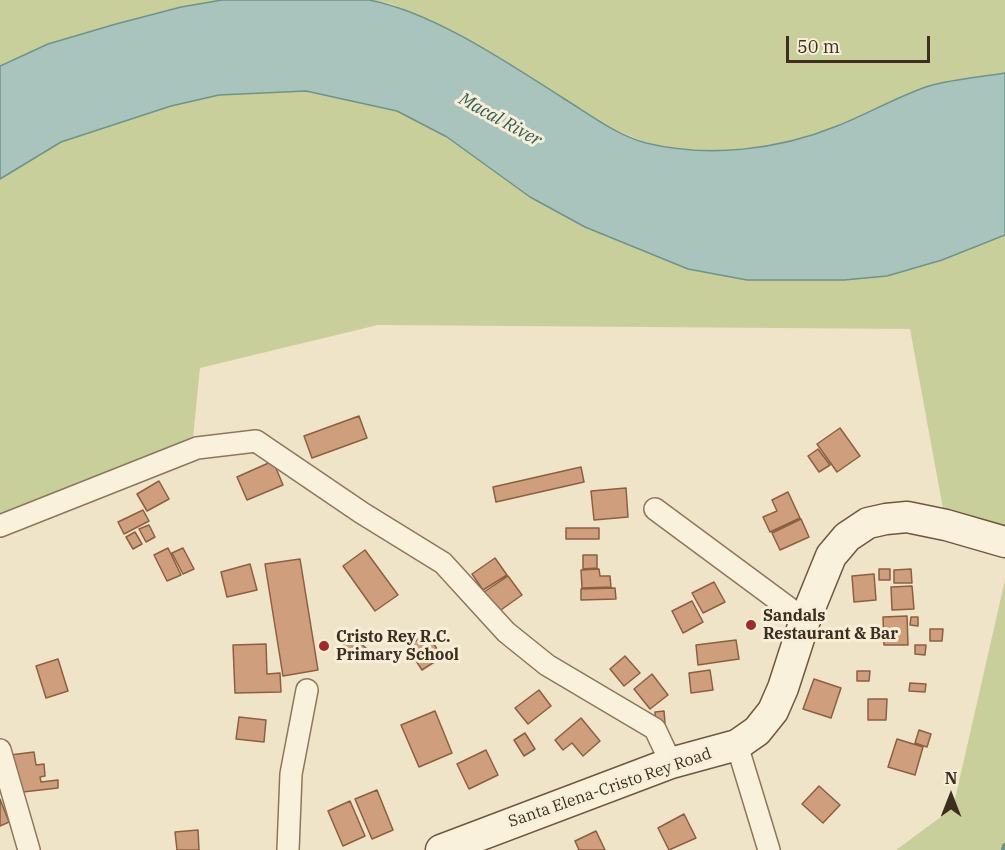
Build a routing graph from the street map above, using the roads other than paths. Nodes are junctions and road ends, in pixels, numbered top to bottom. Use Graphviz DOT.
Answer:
graph roads {
  1 [pos="655,509"];
  2 [pos="0,526"];
  3 [pos="1005,542"];
  4 [pos="805,620"];
  5 [pos="307,690"];
  6 [pos="737,745"];
  7 [pos="0,750"];
  8 [pos="671,763"];
  9 [pos="29,850"];
  10 [pos="288,850"];
  11 [pos="441,850"];
  12 [pos="769,850"];
  1 -- 4 [label="street"];
  2 -- 8 [label="street"];
  3 -- 4 [label="main road, Santa Elena-Cristo Rey Road"];
  4 -- 6 [label="main road, Santa Elena-Cristo Rey Road"];
  5 -- 10 [label="street"];
  6 -- 8 [label="main road, Santa Elena-Cristo Rey Road"];
  6 -- 12 [label="street"];
  7 -- 9 [label="street"];
  8 -- 11 [label="main road, Santa Elena-Cristo Rey Road"];
}
